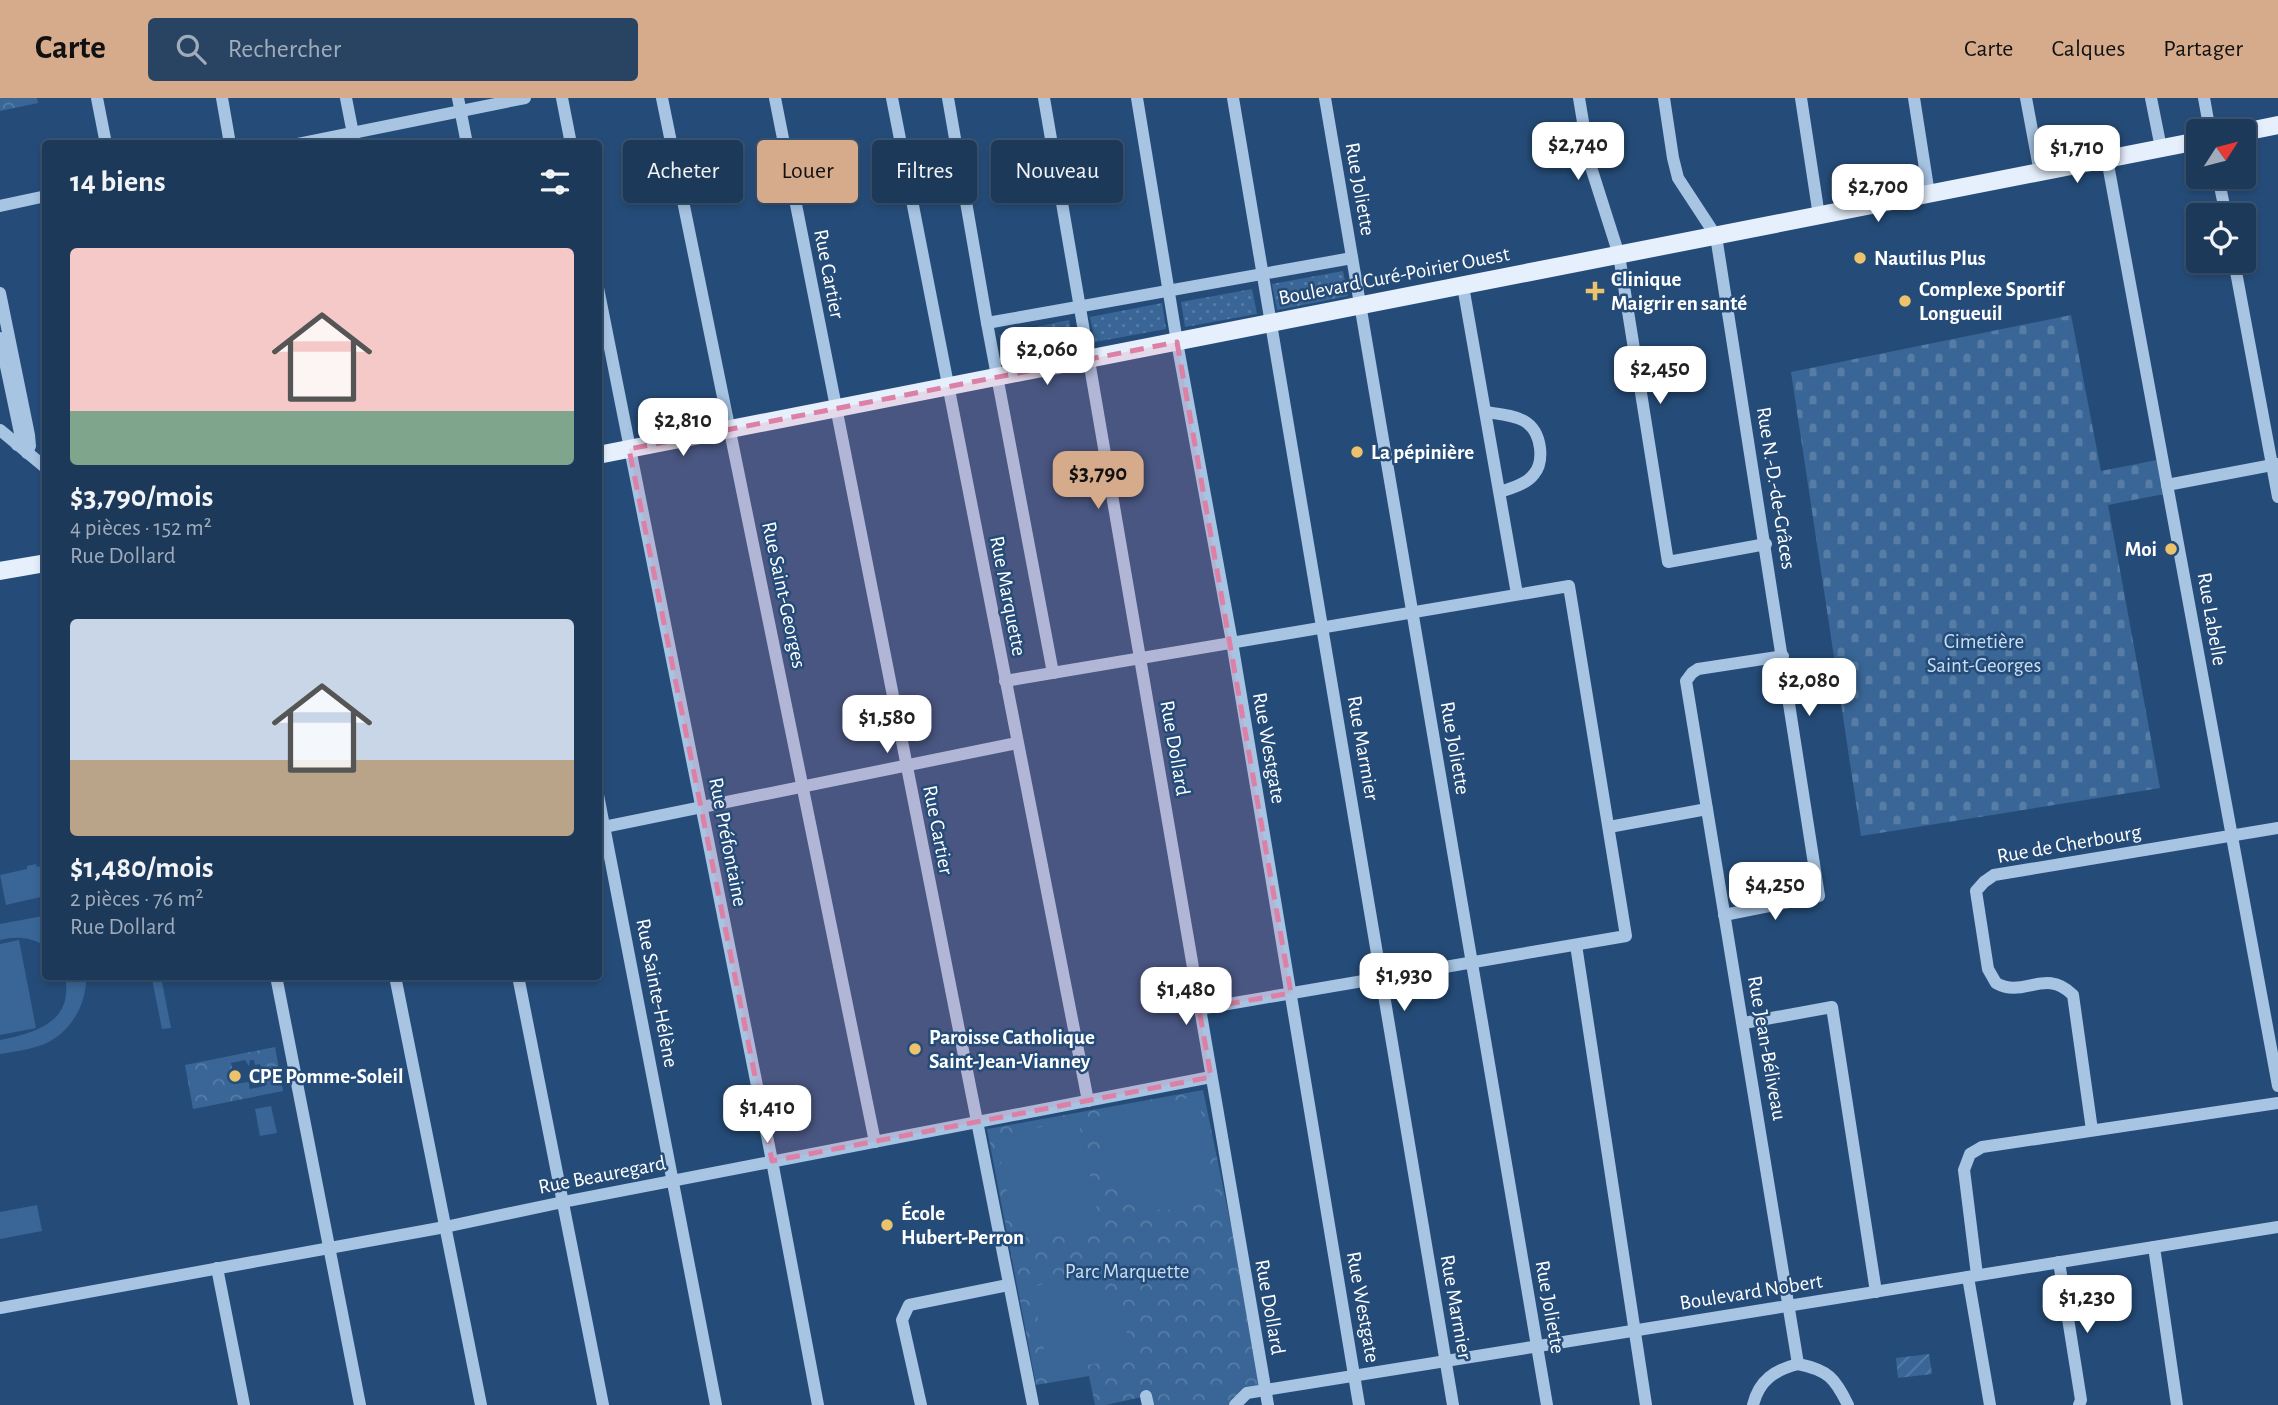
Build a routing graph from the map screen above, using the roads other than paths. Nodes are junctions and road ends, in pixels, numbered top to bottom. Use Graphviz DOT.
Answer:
graph roads {
  1 [pos="97,98"];
  2 [pos="222,98"];
  3 [pos="346,98"];
  4 [pos="525,98"];
  5 [pos="562,98"];
  6 [pos="662,98"];
  7 [pos="775,98"];
  8 [pos="892,98"];
  9 [pos="948,98"];
  10 [pos="1044,98"];
  11 [pos="1137,98"];
  12 [pos="1233,98"];
  13 [pos="1325,98"];
  14 [pos="1579,98"];
  15 [pos="1664,98"];
  16 [pos="1801,98"];
  17 [pos="1914,98"];
  18 [pos="2026,98"];
  19 [pos="2151,98"];
  20 [pos="2204,98"];
  21 [pos="459,104"];
  22 [pos="2208,119"];
  23 [pos="2278,125"];
  24 [pos="2256,130"];
  25 [pos="354,138"];
  26 [pos="105,140"];
  27 [pos="229,140"];
  28 [pos="335,140"];
  29 [pos="466,140"];
  30 [pos="570,140"];
  31 [pos="2186,143"];
  32 [pos="2161,148"];
  33 [pos="2107,159"];
  34 [pos="2040,173"];
  35 [pos="1929,194"];
  36 [pos="42,197"];
  37 [pos="0,206"];
  38 [pos="1819,216"];
  39 [pos="1716,236"];
  40 [pos="1619,255"];
  41 [pos="1352,258"];
  42 [pos="2236,273"];
  43 [pos="1264,274"];
  44 [pos="1464,286"];
  45 [pos="1169,291"];
  46 [pos="0,293"];
  47 [pos="1361,306"];
  48 [pos="1079,307"];
  49 [pos="602,309"];
  50 [pos="987,323"];
  51 [pos="1270,324"];
  52 [pos="0,338"];
  53 [pos="1177,342"];
  54 [pos="1088,359"];
  55 [pos="998,377"];
  56 [pos="948,387"];
  57 [pos="836,409"];
  58 [pos="1486,412"];
  59 [pos="0,430"];
  60 [pos="730,430"];
  61 [pos="22,449"];
  62 [pos="629,449"];
  63 [pos="602,455"];
  64 [pos="2275,464"];
  65 [pos="42,466"];
  66 [pos="2167,485"];
  67 [pos="1500,492"];
  68 [pos="2278,497"];
  69 [pos="1766,544"];
  70 [pos="42,564"];
  71 [pos="0,571"];
  72 [pos="1517,594"];
  73 [pos="1413,612"];
  74 [pos="1323,627"];
  75 [pos="1232,642"];
  76 [pos="1783,656"];
  77 [pos="1140,658"];
  78 [pos="1053,673"];
  79 [pos="1005,681"];
  80 [pos="1017,743"];
  81 [pos="906,766"];
  82 [pos="804,786"];
  83 [pos="702,807"];
  84 [pos="1707,809"];
  85 [pos="602,827"];
  86 [pos="1609,827"];
  87 [pos="2278,828"];
  88 [pos="2232,836"];
  89 [pos="1724,915"];
  90 [pos="1576,945"];
  91 [pos="1472,962"];
  92 [pos="1382,978"];
  93 [pos="277,980"];
  94 [pos="396,980"];
  95 [pos="519,980"];
  96 [pos="1291,993"];
  97 [pos="1199,1009"];
  98 [pos="1744,1023"];
  99 [pos="1211,1077"];
  100 [pos="2278,1086"];
  101 [pos="1088,1101"];
  102 [pos="2278,1103"];
  103 [pos="976,1122"];
  104 [pos="2092,1130"];
  105 [pos="875,1142"];
  106 [pos="772,1161"];
  107 [pos="673,1180"];
  108 [pos="563,1202"];
  109 [pos="445,1227"];
  110 [pos="2278,1227"];
  111 [pos="330,1247"];
  112 [pos="2154,1247"];
  113 [pos="2059,1262"];
  114 [pos="217,1268"];
  115 [pos="1973,1276"];
  116 [pos="1008,1285"];
  117 [pos="1876,1292"];
  118 [pos="1789,1306"];
  119 [pos="0,1308"];
  120 [pos="1634,1331"];
  121 [pos="1538,1346"];
  122 [pos="1446,1361"];
  123 [pos="1798,1364"];
  124 [pos="1355,1375"];
  125 [pos="1265,1390"];
  126 [pos="244,1405"];
  127 [pos="360,1405"];
  128 [pos="481,1405"];
  129 [pos="603,1405"];
  130 [pos="716,1405"];
  131 [pos="818,1405"];
  132 [pos="920,1405"];
  133 [pos="1033,1405"];
  134 [pos="1235,1405"];
  135 [pos="1268,1405"];
  136 [pos="1359,1405"];
  137 [pos="1453,1405"];
  138 [pos="1547,1405"];
  139 [pos="1646,1405"];
  140 [pos="1753,1405"];
  141 [pos="1848,1405"];
  142 [pos="1990,1405"];
  143 [pos="2079,1405"];
  144 [pos="2177,1405"];
  1 -- 26 [label="street"];
  2 -- 27 [label="street"];
  3 -- 25 [label="street"];
  4 -- 21 [label="street"];
  5 -- 30 [label="street"];
  6 -- 60 [label="street, Rue Saint-Georges"];
  7 -- 57 [label="street, Rue Cartier"];
  8 -- 56 [label="street, Rue Marquette"];
  9 -- 50 [label="street"];
  10 -- 48 [label="street, Rue Dollard"];
  11 -- 45 [label="street, Rue Westgate"];
  12 -- 43 [label="street, Rue Marmier"];
  13 -- 41 [label="street, Rue Joliette"];
  14 -- 40 [label="street"];
  15 -- 39 [label="street, Rue N.-D.-de-Grâces"];
  16 -- 38 [label="street"];
  17 -- 35 [label="street"];
  18 -- 34 [label="street"];
  19 -- 32 [label="street"];
  20 -- 22 [label="street"];
  21 -- 25 [label="street"];
  21 -- 29 [label="street"];
  23 -- 24 [label="main road"];
  25 -- 28 [label="street"];
  31 -- 32 [label="main road, Boulevard Curé-Poirier Ouest"];
  32 -- 33 [label="main road, Boulevard Curé-Poirier Ouest"];
  33 -- 34 [label="main road, Boulevard Curé-Poirier Ouest"];
  33 -- 66 [label="street, Rue Labelle"];
  34 -- 35 [label="main road, Boulevard Curé-Poirier Ouest"];
  35 -- 38 [label="main road, Boulevard Curé-Poirier Ouest"];
  36 -- 37 [label="street"];
  38 -- 39 [label="main road, Boulevard Curé-Poirier Ouest"];
  39 -- 40 [label="main road, Boulevard Curé-Poirier Ouest"];
  39 -- 69 [label="street, Rue N.-D.-de-Grâces"];
  40 -- 44 [label="main road, Boulevard Curé-Poirier Ouest"];
  40 -- 69 [label="street"];
  41 -- 43 [label="street, Boulevard Curé-Poirier Ouest"];
  41 -- 47 [label="street, Rue Joliette"];
  42 -- 64 [label="street"];
  43 -- 45 [label="street, Boulevard Curé-Poirier Ouest"];
  43 -- 51 [label="street, Rue Marmier"];
  44 -- 47 [label="main road, Boulevard Curé-Poirier Ouest"];
  44 -- 58 [label="street"];
  45 -- 48 [label="street, Boulevard Curé-Poirier Ouest"];
  45 -- 53 [label="street, Rue Westgate"];
  46 -- 61 [label="street"];
  47 -- 51 [label="main road, Boulevard Curé-Poirier Ouest"];
  47 -- 73 [label="street, Rue Joliette"];
  48 -- 50 [label="street, Boulevard Curé-Poirier Ouest"];
  48 -- 54 [label="street, Rue Dollard"];
  49 -- 62 [label="street, Rue Préfontaine"];
  50 -- 55 [label="street"];
  51 -- 53 [label="main road, Boulevard Curé-Poirier Ouest"];
  51 -- 74 [label="street, Rue Marmier"];
  52 -- 61 [label="street"];
  53 -- 54 [label="main road, Boulevard Curé-Poirier Ouest"];
  53 -- 75 [label="street, Rue Westgate"];
  54 -- 55 [label="main road, Boulevard Curé-Poirier Ouest"];
  54 -- 77 [label="street, Rue Dollard"];
  55 -- 56 [label="main road, Boulevard Curé-Poirier Ouest"];
  55 -- 78 [label="street"];
  56 -- 57 [label="main road, Boulevard Curé-Poirier Ouest"];
  56 -- 79 [label="street, Rue Marquette"];
  57 -- 60 [label="main road, Boulevard Curé-Poirier Ouest"];
  57 -- 81 [label="street, Rue Cartier"];
  58 -- 67 [label="street"];
  58 -- 67 [label="street"];
  59 -- 61 [label="street"];
  60 -- 62 [label="main road, Boulevard Curé-Poirier Ouest"];
  60 -- 82 [label="street, Rue Saint-Georges"];
  61 -- 65 [label="street"];
  62 -- 63 [label="main road, Boulevard Curé-Poirier Ouest"];
  62 -- 83 [label="street, Rue Préfontaine"];
  64 -- 66 [label="street"];
  64 -- 68 [label="street"];
  66 -- 88 [label="street, Rue Labelle"];
  67 -- 72 [label="street"];
  69 -- 76 [label="street, Rue N.-D.-de-Grâces"];
  70 -- 71 [label="main road"];
  72 -- 73 [label="street"];
  72 -- 86 [label="street"];
  73 -- 74 [label="street"];
  73 -- 91 [label="street, Rue Joliette"];
  74 -- 75 [label="street"];
  74 -- 92 [label="street, Rue Marmier"];
  75 -- 77 [label="street"];
  75 -- 96 [label="street, Rue Westgate"];
  76 -- 84 [label="street, Rue Jean-Béliveau"];
  76 -- 89 [label="street, Rue N.-D.-de-Grâces"];
  77 -- 78 [label="street"];
  77 -- 97 [label="street, Rue Dollard"];
  78 -- 79 [label="street"];
  79 -- 80 [label="street, Rue Marquette"];
  80 -- 81 [label="street"];
  80 -- 101 [label="street, Rue Marquette"];
  81 -- 82 [label="street"];
  81 -- 103 [label="street, Rue Cartier"];
  82 -- 83 [label="street"];
  82 -- 105 [label="street, Rue Saint-Georges"];
  83 -- 85 [label="street"];
  83 -- 106 [label="street, Rue Préfontaine"];
  84 -- 86 [label="street"];
  84 -- 89 [label="street, Rue Jean-Béliveau"];
  85 -- 107 [label="street, Rue Sainte-Hélène"];
  86 -- 90 [label="street"];
  87 -- 88 [label="street, Rue de Cherbourg"];
  88 -- 100 [label="street, Rue Labelle"];
  88 -- 104 [label="street, Rue de Cherbourg"];
  89 -- 98 [label="street, Rue Jean-Béliveau"];
  90 -- 91 [label="street"];
  90 -- 120 [label="street"];
  91 -- 92 [label="street"];
  91 -- 121 [label="street, Rue Joliette"];
  92 -- 96 [label="street"];
  92 -- 122 [label="street, Rue Marmier"];
  93 -- 111 [label="street"];
  94 -- 109 [label="street"];
  95 -- 108 [label="street"];
  96 -- 97 [label="street"];
  96 -- 124 [label="street, Rue Westgate"];
  97 -- 99 [label="street, Rue Dollard"];
  98 -- 117 [label="street"];
  98 -- 118 [label="street, Rue Jean-Béliveau"];
  99 -- 101 [label="street, Rue Beauregard"];
  99 -- 125 [label="street, Rue Dollard"];
  101 -- 103 [label="street, Rue Beauregard"];
  102 -- 104 [label="street"];
  103 -- 105 [label="street, Rue Beauregard"];
  103 -- 116 [label="street, Rue Cartier"];
  104 -- 115 [label="street"];
  105 -- 106 [label="street, Rue Beauregard"];
  106 -- 107 [label="street, Rue Beauregard"];
  106 -- 131 [label="street, Rue Préfontaine"];
  107 -- 108 [label="street, Rue Beauregard"];
  107 -- 130 [label="street, Rue Sainte-Hélène"];
  108 -- 109 [label="street, Rue Beauregard"];
  108 -- 129 [label="street"];
  109 -- 111 [label="street, Rue Beauregard"];
  109 -- 128 [label="street"];
  110 -- 112 [label="street, Boulevard Nobert"];
  111 -- 114 [label="street, Rue Beauregard"];
  111 -- 127 [label="street"];
  112 -- 113 [label="street, Boulevard Nobert"];
  112 -- 144 [label="street"];
  113 -- 115 [label="street, Boulevard Nobert"];
  113 -- 143 [label="street"];
  114 -- 119 [label="street, Rue Beauregard"];
  114 -- 126 [label="street"];
  115 -- 117 [label="street, Boulevard Nobert"];
  115 -- 142 [label="street"];
  116 -- 132 [label="street"];
  116 -- 133 [label="street, Rue Cartier"];
  117 -- 118 [label="street, Boulevard Nobert"];
  118 -- 120 [label="street, Boulevard Nobert"];
  118 -- 123 [label="street, Rue Jean-Béliveau"];
  120 -- 121 [label="street, Boulevard Nobert"];
  120 -- 139 [label="street"];
  121 -- 122 [label="street, Boulevard Nobert"];
  121 -- 138 [label="street, Rue Joliette"];
  122 -- 124 [label="street, Boulevard Nobert"];
  122 -- 137 [label="street, Rue Marmier"];
  123 -- 140 [label="street"];
  123 -- 141 [label="street"];
  124 -- 125 [label="street, Boulevard Nobert"];
  124 -- 136 [label="street, Rue Westgate"];
  125 -- 134 [label="street, Boulevard Nobert"];
  125 -- 135 [label="street, Rue Dollard"];
}
